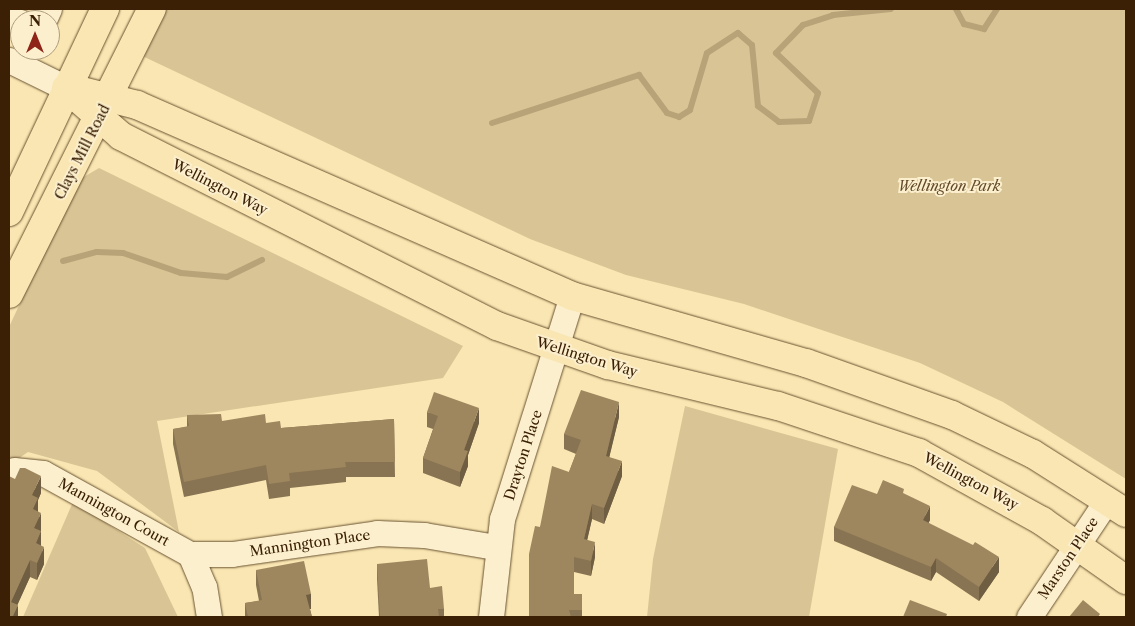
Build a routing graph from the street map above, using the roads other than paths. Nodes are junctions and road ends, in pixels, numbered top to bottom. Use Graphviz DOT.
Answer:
graph roads {
  1 [pos="105,9"];
  2 [pos="152,9"];
  3 [pos="9,60"];
  4 [pos="66,88"];
  5 [pos="105,108"];
  6 [pos="9,212"];
  7 [pos="9,294"];
  8 [pos="572,296"];
  9 [pos="557,349"];
  10 [pos="9,474"];
  11 [pos="1117,506"];
  12 [pos="1077,545"];
  13 [pos="496,546"];
  14 [pos="190,554"];
  15 [pos="1126,580"];
  16 [pos="209,617"];
  17 [pos="491,617"];
  18 [pos="1029,617"];
  1 -- 4 [label="main road"];
  2 -- 5 [label="main road, Clays Mill Road"];
  3 -- 4 [label="street, Wellington Way"];
  4 -- 5 [label="main road, Wellington Way"];
  4 -- 6 [label="main road"];
  5 -- 7 [label="main road, Clays Mill Road"];
  5 -- 8 [label="main road, Wellington Way"];
  5 -- 9 [label="main road, Wellington Way"];
  8 -- 9 [label="street, Drayton Place"];
  8 -- 11 [label="main road, Wellington Way"];
  9 -- 12 [label="main road, Wellington Way"];
  9 -- 13 [label="street, Drayton Place"];
  10 -- 14 [label="street, Mannington Court"];
  11 -- 12 [label="street, Marston Place"];
  12 -- 15 [label="main road, Wellington Way"];
  12 -- 18 [label="street, Marston Place"];
  13 -- 14 [label="street, Mannington Place"];
  13 -- 17 [label="street, Drayton Place"];
  14 -- 16 [label="street"];
}
